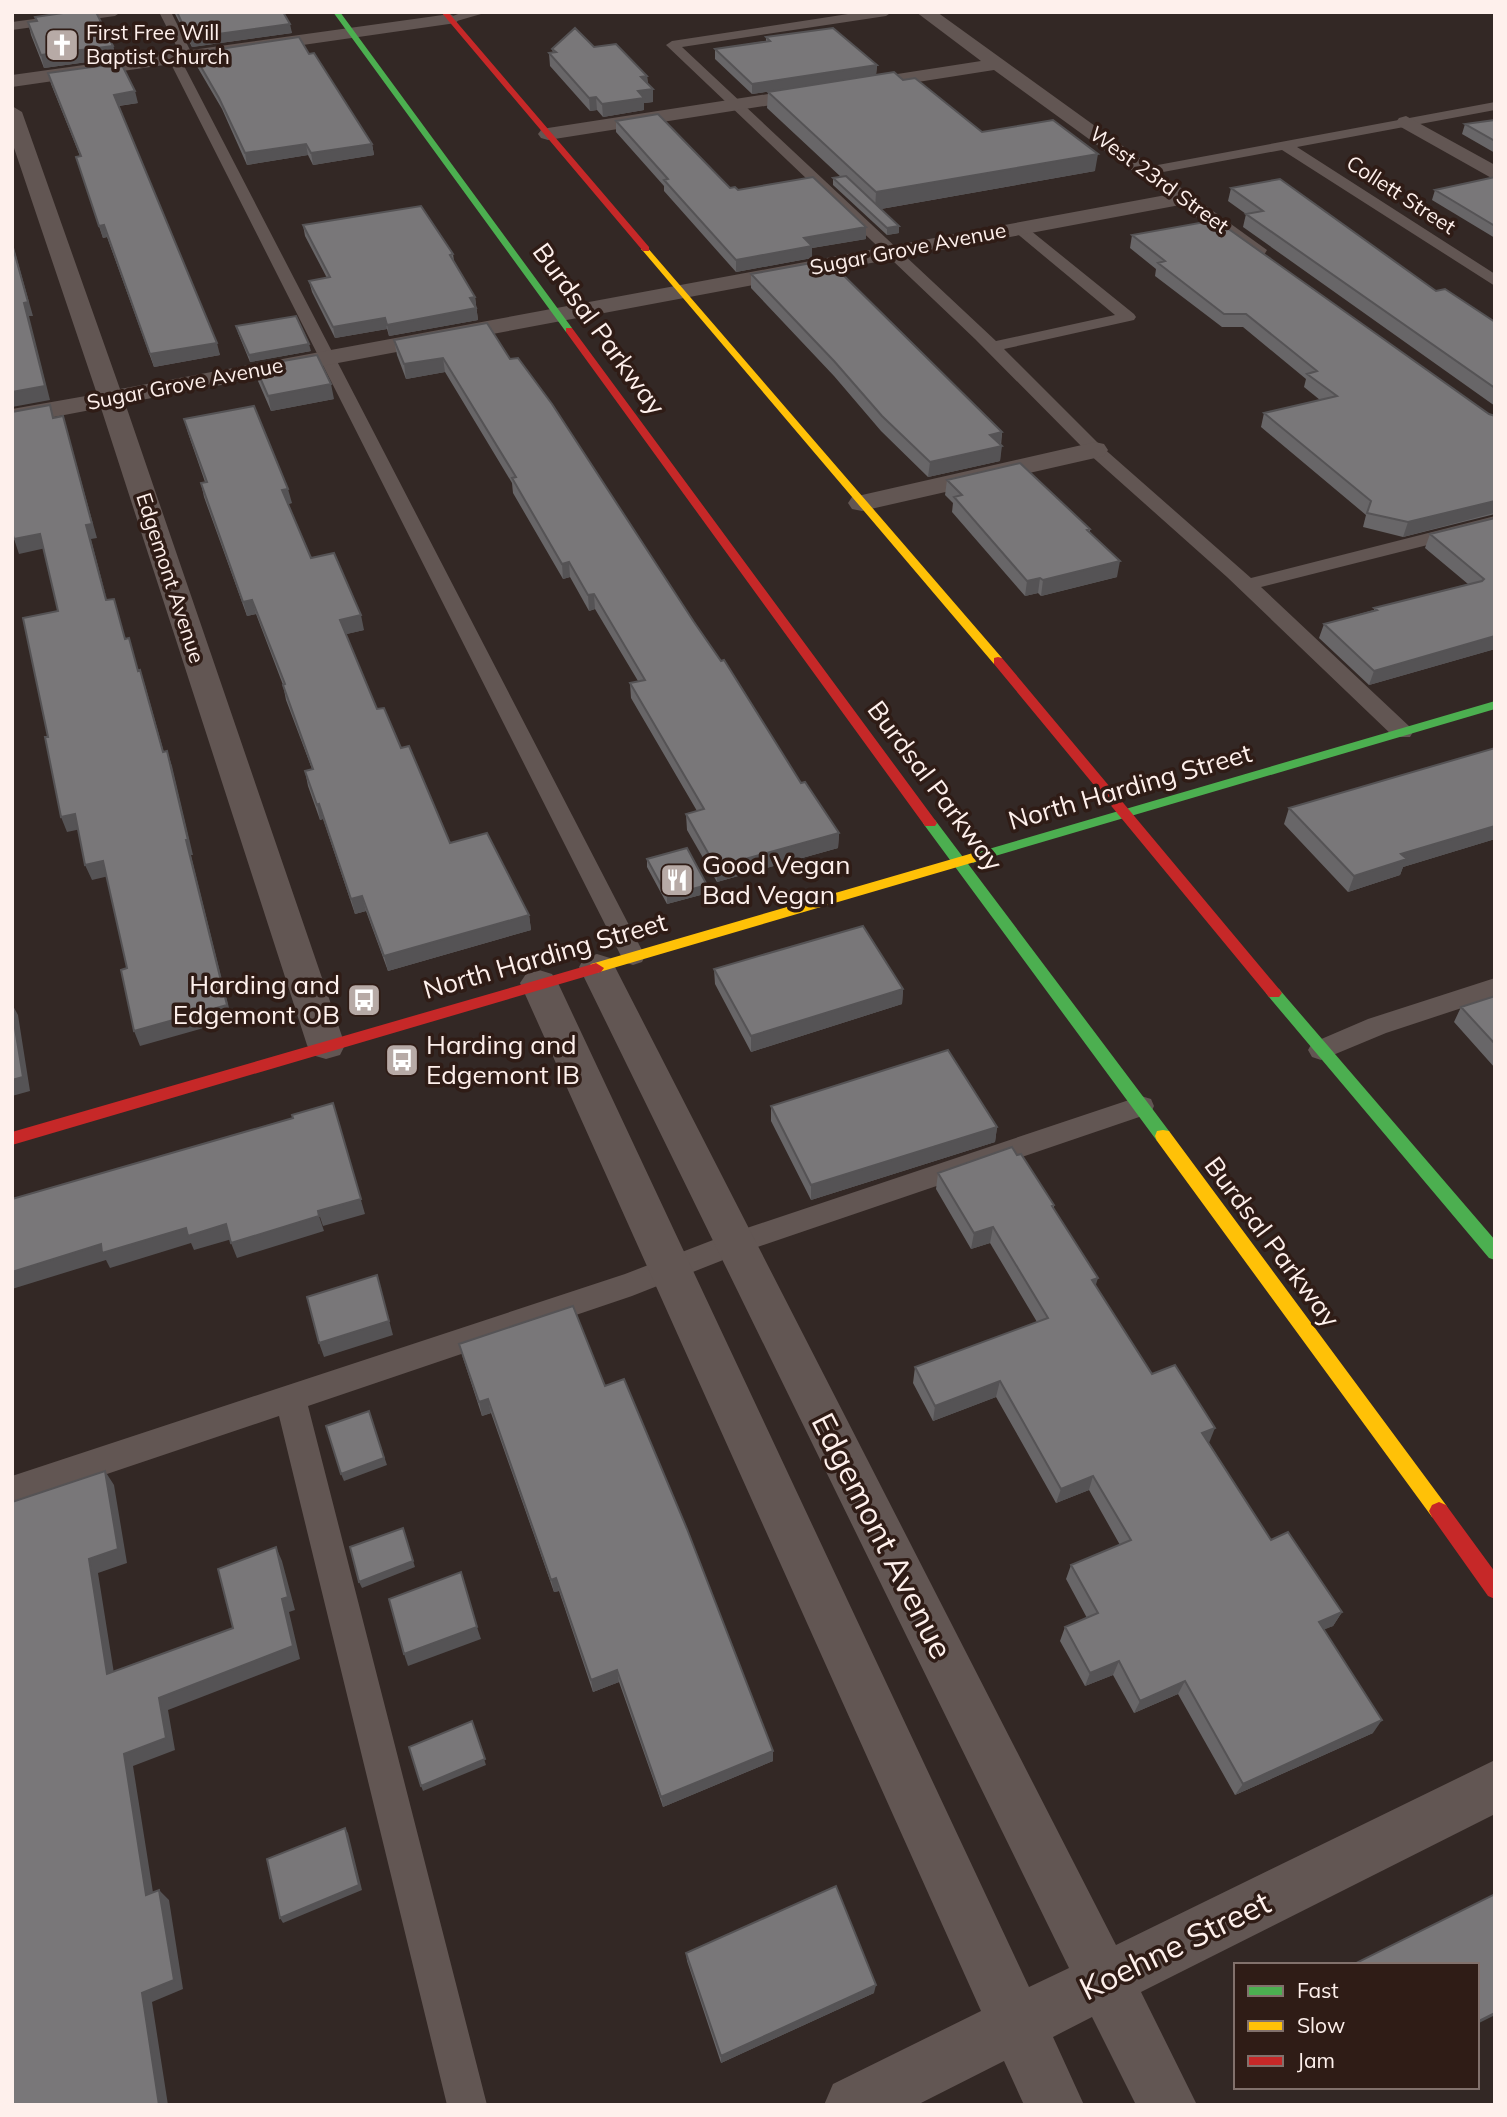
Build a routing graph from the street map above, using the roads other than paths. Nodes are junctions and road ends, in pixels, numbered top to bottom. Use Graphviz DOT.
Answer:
graph roads {
  1 [pos="115,12"];
  2 [pos="165,12"];
  3 [pos="336,12"];
  4 [pos="482,12"];
  5 [pos="886,12"];
  6 [pos="925,12"];
  7 [pos="447,16"];
  8 [pos="12,26"];
  9 [pos="351,33"];
  10 [pos="181,57"];
  11 [pos="998,64"];
  12 [pos="12,81"];
  13 [pos="736,105"];
  14 [pos="1495,106"];
  15 [pos="12,112"];
  16 [pos="1406,122"];
  17 [pos="548,134"];
  18 [pos="1284,145"];
  19 [pos="1147,171"];
  20 [pos="1495,174"];
  21 [pos="1184,198"];
  22 [pos="1020,229"];
  23 [pos="891,252"];
  24 [pos="1274,262"];
  25 [pos="1495,281"];
  26 [pos="682,292"];
  27 [pos="558,315"];
  28 [pos="992,347"];
  29 [pos="326,358"];
  30 [pos="110,398"];
  31 [pos="12,417"];
  32 [pos="1096,450"];
  33 [pos="862,503"];
  34 [pos="1495,523"];
  35 [pos="1246,585"];
  36 [pos="1495,705"];
  37 [pos="1402,732"];
  38 [pos="1124,814"];
  39 [pos="960,862"];
  40 [pos="615,962"];
  41 [pos="539,983"];
  42 [pos="1495,987"];
  43 [pos="326,1045"];
  44 [pos="1321,1050"];
  45 [pos="1141,1106"];
  46 [pos="12,1139"];
  47 [pos="736,1243"];
  48 [pos="1495,1253"];
  49 [pos="672,1268"];
  50 [pos="290,1397"];
  51 [pos="12,1491"];
  52 [pos="1495,1589"];
  53 [pos="1495,1786"];
  54 [pos="1105,1981"];
  55 [pos="1016,2024"];
  56 [pos="467,2105"];
  57 [pos="854,2105"];
  58 [pos="1054,2105"];
  59 [pos="1167,2105"];
  1 -- 8 [label="lane"];
  2 -- 10 [label="lane"];
  3 -- 9 [label="street, Burdsal Parkway"];
  4 -- 7 [label="lane"];
  5 -- 13 [label="lane"];
  6 -- 11 [label="street, West 23rd Street"];
  7 -- 9 [label="street"];
  7 -- 17 [label="street"];
  9 -- 10 [label="street"];
  9 -- 27 [label="street, Burdsal Parkway"];
  10 -- 12 [label="street"];
  10 -- 29 [label="lane"];
  11 -- 13 [label="street"];
  11 -- 19 [label="street, West 23rd Street"];
  13 -- 17 [label="street"];
  13 -- 23 [label="lane"];
  14 -- 16 [label="lane"];
  15 -- 30 [label="street, Edgemont Avenue"];
  16 -- 18 [label="lane"];
  16 -- 20 [label="street"];
  17 -- 26 [label="street"];
  18 -- 19 [label="lane"];
  18 -- 25 [label="lane, Collett Street"];
  19 -- 21 [label="street, West 23rd Street"];
  21 -- 22 [label="street, Sugar Grove Avenue"];
  21 -- 24 [label="street, West 23rd Street"];
  22 -- 23 [label="street, Sugar Grove Avenue"];
  22 -- 28 [label="lane"];
  23 -- 26 [label="street, Sugar Grove Avenue"];
  23 -- 28 [label="lane"];
  26 -- 27 [label="street, Sugar Grove Avenue"];
  26 -- 33 [label="street"];
  27 -- 29 [label="street, Sugar Grove Avenue"];
  27 -- 39 [label="street, Burdsal Parkway"];
  28 -- 32 [label="lane"];
  29 -- 30 [label="street, Sugar Grove Avenue"];
  29 -- 40 [label="lane"];
  30 -- 31 [label="street, Sugar Grove Avenue"];
  30 -- 43 [label="street, Edgemont Avenue"];
  32 -- 33 [label="street"];
  32 -- 35 [label="lane"];
  33 -- 38 [label="street"];
  34 -- 35 [label="lane"];
  35 -- 37 [label="lane"];
  36 -- 37 [label="street, North Harding Street"];
  37 -- 38 [label="street, North Harding Street"];
  38 -- 39 [label="street, North Harding Street"];
  38 -- 44 [label="street"];
  39 -- 40 [label="street, North Harding Street"];
  39 -- 45 [label="street, Burdsal Parkway"];
  40 -- 41 [label="street, North Harding Street"];
  40 -- 47 [label="street, Edgemont Avenue"];
  41 -- 43 [label="street, North Harding Street"];
  41 -- 49 [label="street"];
  42 -- 44 [label="lane"];
  43 -- 46 [label="street, North Harding Street"];
  44 -- 48 [label="street"];
  45 -- 47 [label="lane"];
  45 -- 52 [label="street, Burdsal Parkway"];
  47 -- 49 [label="lane"];
  47 -- 54 [label="street, Edgemont Avenue"];
  49 -- 50 [label="lane"];
  49 -- 55 [label="street"];
  50 -- 51 [label="lane"];
  50 -- 56 [label="lane"];
  53 -- 54 [label="street, Koehne Street"];
  54 -- 55 [label="street, Koehne Street"];
  54 -- 59 [label="street, Edgemont Avenue"];
  55 -- 57 [label="street, Koehne Street"];
  55 -- 58 [label="street"];
}
